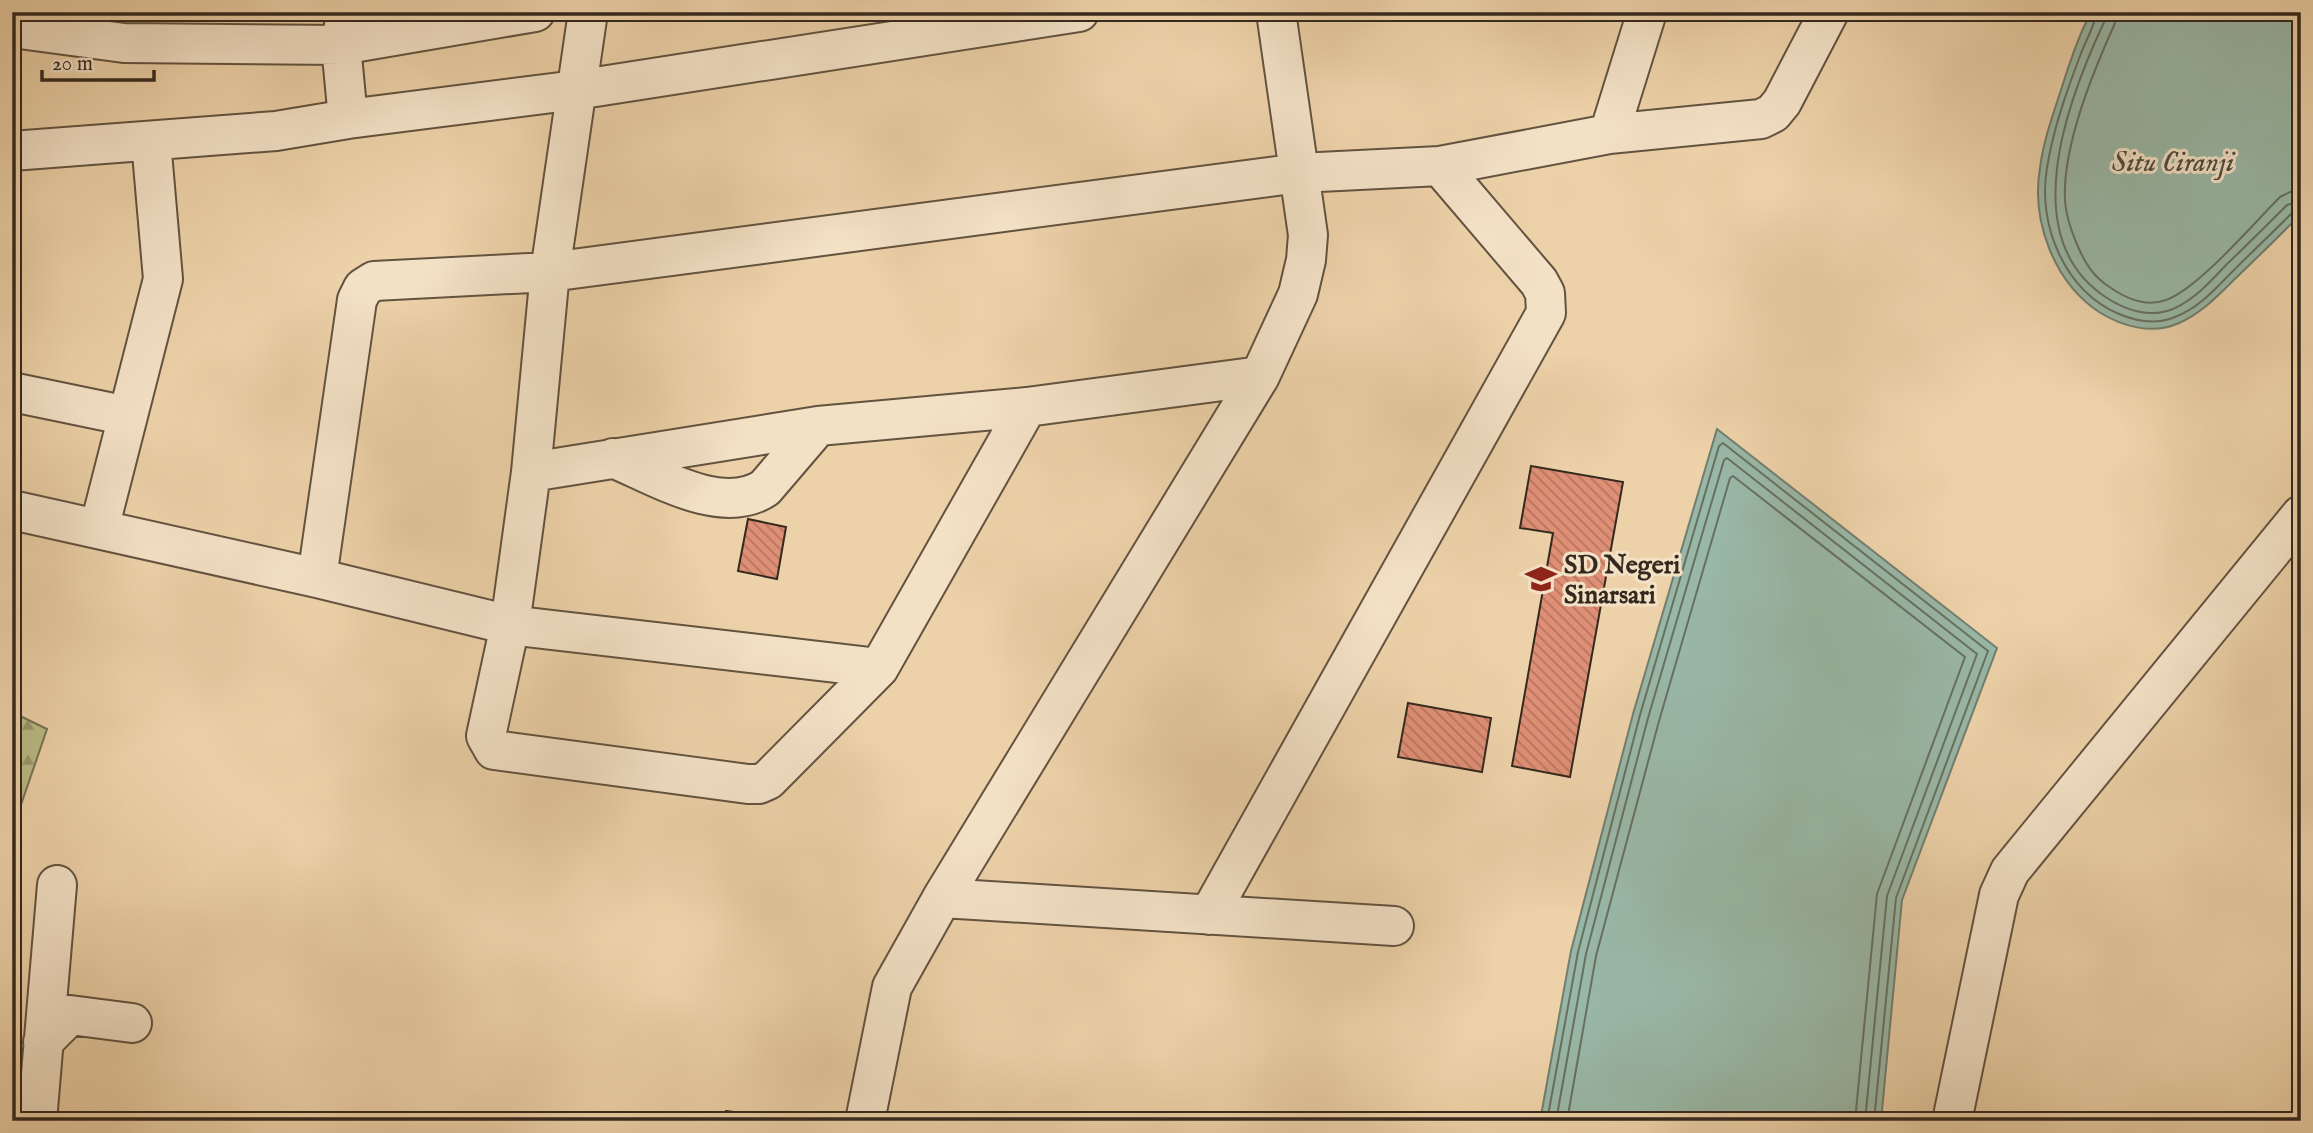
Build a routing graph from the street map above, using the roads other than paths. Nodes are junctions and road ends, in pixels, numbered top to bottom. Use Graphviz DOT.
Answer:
graph roads {
  1 [pos="535,12"];
  2 [pos="588,12"];
  3 [pos="1079,12"];
  4 [pos="1276,12"];
  5 [pos="1647,12"];
  6 [pos="1829,12"];
  7 [pos="12,28"];
  8 [pos="126,28"];
  9 [pos="344,29"];
  10 [pos="576,90"];
  11 [pos="348,119"];
  12 [pos="1609,134"];
  13 [pos="151,141"];
  14 [pos="12,150"];
  15 [pos="1440,166"];
  16 [pos="1299,173"];
  17 [pos="550,272"];
  18 [pos="1260,376"];
  19 [pos="12,392"];
  20 [pos="1027,407"];
  21 [pos="128,416"];
  22 [pos="818,426"];
  23 [pos="613,458"];
  24 [pos="531,472"];
  25 [pos="12,510"];
  26 [pos="2301,514"];
  27 [pos="99,529"];
  28 [pos="317,578"];
  29 [pos="510,625"];
  30 [pos="879,668"];
  31 [pos="57,885"];
  32 [pos="943,898"];
  33 [pos="1209,915"];
  34 [pos="1394,926"];
  35 [pos="132,1023"];
  36 [pos="43,1042"];
  37 [pos="37,1121"];
  38 [pos="865,1121"];
  39 [pos="1952,1121"];
  1 -- 9 [label="street"];
  2 -- 10 [label="street"];
  3 -- 10 [label="street"];
  4 -- 16 [label="street"];
  5 -- 12 [label="street"];
  6 -- 12 [label="street"];
  7 -- 8 [label="street"];
  8 -- 9 [label="street"];
  9 -- 11 [label="street"];
  10 -- 11 [label="street"];
  10 -- 17 [label="street"];
  11 -- 13 [label="street"];
  12 -- 15 [label="street"];
  13 -- 14 [label="street"];
  13 -- 21 [label="street"];
  15 -- 16 [label="street"];
  15 -- 33 [label="street"];
  16 -- 17 [label="street"];
  16 -- 18 [label="street"];
  17 -- 24 [label="street"];
  17 -- 28 [label="street"];
  18 -- 20 [label="street"];
  18 -- 32 [label="street"];
  19 -- 21 [label="street"];
  20 -- 22 [label="street"];
  20 -- 30 [label="street"];
  21 -- 27 [label="street"];
  22 -- 23 [label="street"];
  22 -- 23 [label="street"];
  23 -- 24 [label="street"];
  24 -- 29 [label="street"];
  25 -- 27 [label="street"];
  26 -- 39 [label="street"];
  27 -- 28 [label="street"];
  28 -- 29 [label="street"];
  29 -- 30 [label="street"];
  29 -- 30 [label="street"];
  31 -- 36 [label="street"];
  32 -- 33 [label="street"];
  32 -- 38 [label="street"];
  33 -- 34 [label="street"];
  35 -- 36 [label="street"];
  36 -- 37 [label="street"];
}
